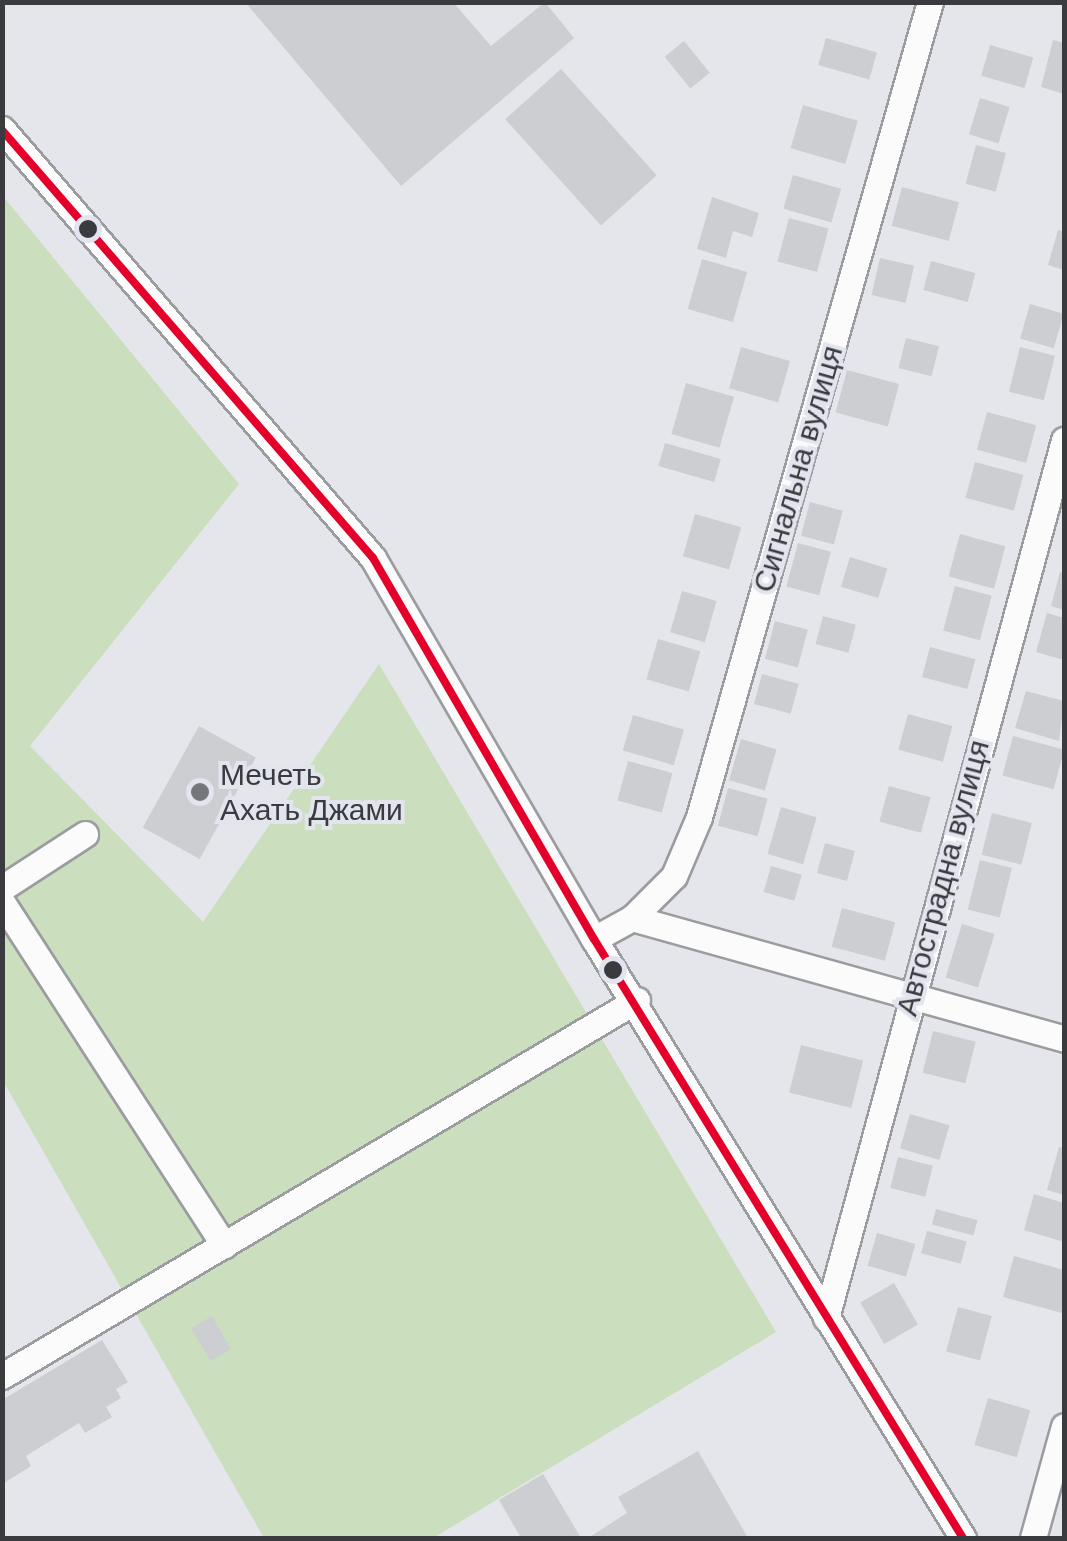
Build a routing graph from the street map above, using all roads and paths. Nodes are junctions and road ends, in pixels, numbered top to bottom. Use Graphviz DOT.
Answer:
graph roads {
  1 [pos="930,2"];
  2 [pos="2,129"];
  3 [pos="1064,440"];
  4 [pos="85,834"];
  5 [pos="2,888"];
  6 [pos="2,902"];
  7 [pos="632,918"];
  8 [pos="594,939"];
  9 [pos="910,996"];
  10 [pos="637,1000"];
  11 [pos="1064,1039"];
  12 [pos="224,1245"];
  13 [pos="826,1318"];
  14 [pos="2,1376"];
  15 [pos="1064,1426"];
  16 [pos="963,1538"];
  17 [pos="1033,1538"];
  1 -- 7 [label="street, Сигнальна вулиця"];
  2 -- 8 [label="street"];
  3 -- 9 [label="street, Автострадна вулиця"];
  4 -- 5 [label="street"];
  6 -- 12 [label="street"];
  7 -- 8 [label="street, Сигнальна вулиця"];
  7 -- 9 [label="street"];
  8 -- 10 [label="street"];
  9 -- 11 [label="street"];
  9 -- 13 [label="street, Автострадна вулиця"];
  10 -- 12 [label="street"];
  10 -- 13 [label="street"];
  12 -- 14 [label="street"];
  13 -- 16 [label="street"];
  15 -- 17 [label="street"];
}
